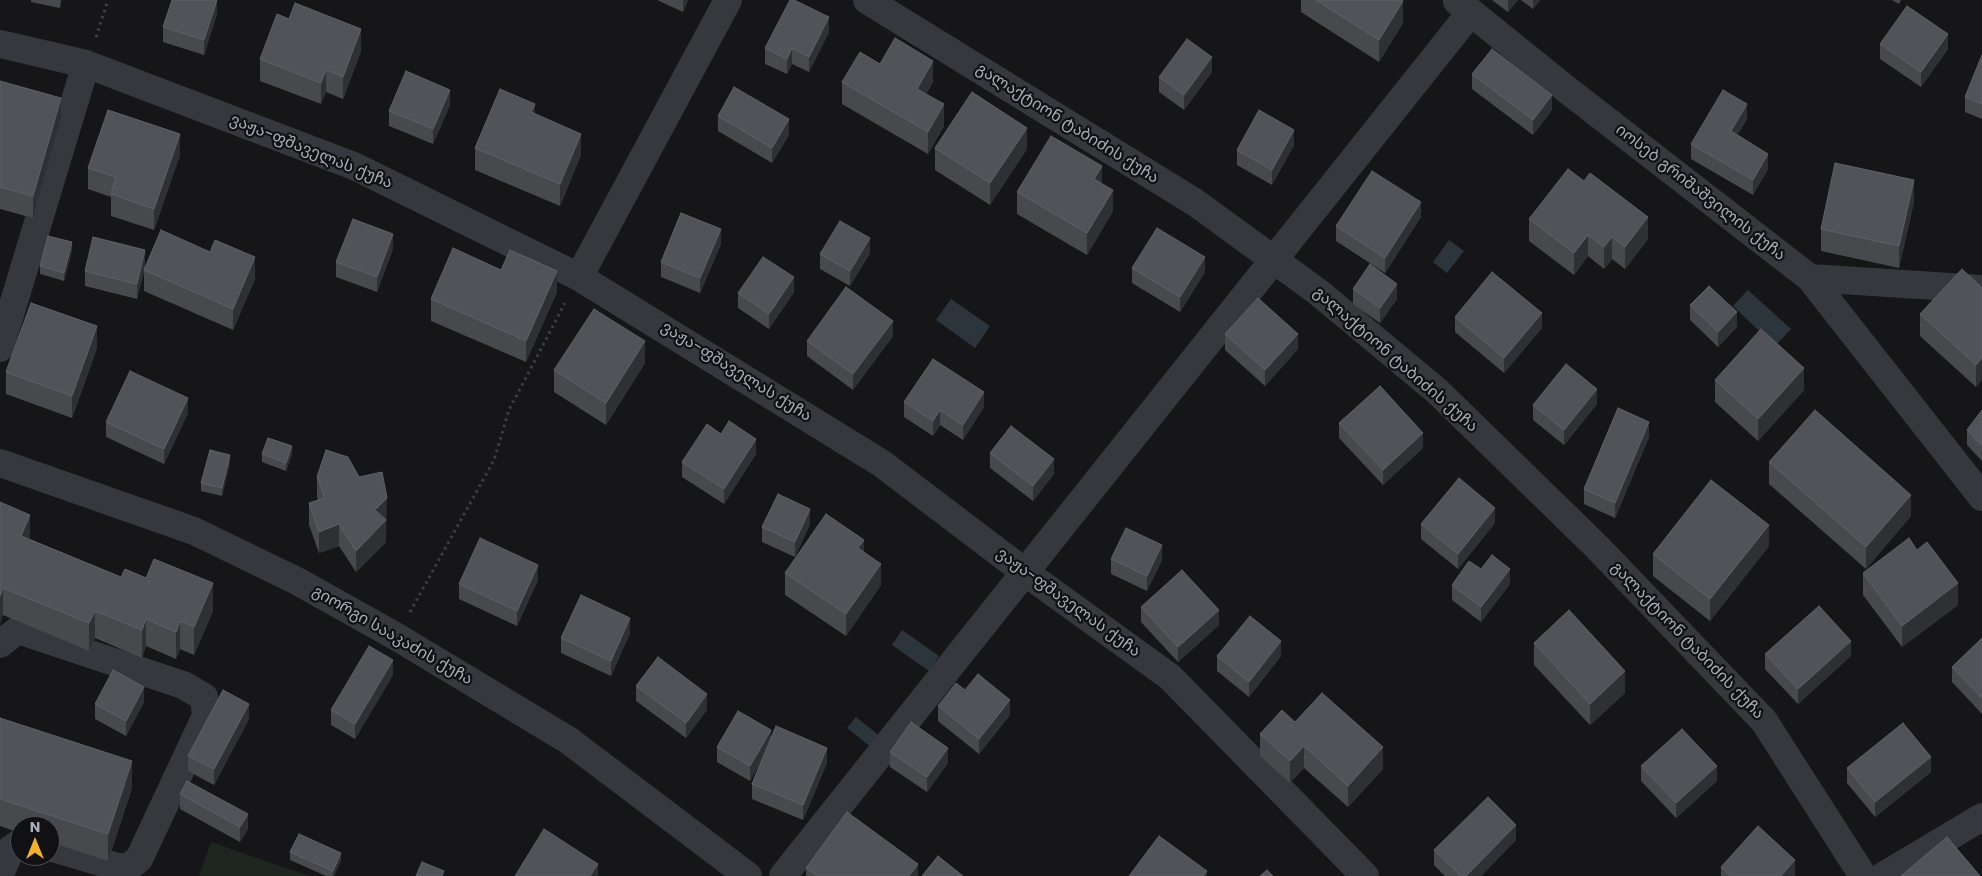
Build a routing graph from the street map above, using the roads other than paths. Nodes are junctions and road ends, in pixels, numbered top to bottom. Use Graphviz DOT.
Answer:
graph roads {
  1 [pos="728,0"];
  2 [pos="867,0"];
  3 [pos="1464,6"];
  4 [pos="0,44"];
  5 [pos="86,64"];
  6 [pos="1274,260"];
  7 [pos="580,277"];
  8 [pos="1810,278"];
  9 [pos="1982,289"];
  10 [pos="0,348"];
  11 [pos="0,463"];
  12 [pos="1982,497"];
  13 [pos="1026,573"];
  14 [pos="0,644"];
  15 [pos="1982,817"];
  16 [pos="60,850"];
  17 [pos="10,851"];
  18 [pos="0,874"];
  19 [pos="748,876"];
  20 [pos="783,876"];
  21 [pos="1365,876"];
  22 [pos="1863,876"];
  23 [pos="1883,876"];
  1 -- 7 [label="street"];
  2 -- 6 [label="street, გალაქტიონ ტაბიძის ქუჩა"];
  3 -- 6 [label="street"];
  3 -- 8 [label="street, იოსებ გრიშაშვილის ქუჩა"];
  4 -- 5 [label="street, ვაჟა-ფშაველას ქუჩა"];
  5 -- 7 [label="street, ვაჟა-ფშაველას ქუჩა"];
  5 -- 10 [label="street"];
  6 -- 13 [label="street"];
  6 -- 22 [label="street, გალაქტიონ ტაბიძის ქუჩა"];
  7 -- 13 [label="street, ვაჟა-ფშაველას ქუჩა"];
  8 -- 9 [label="street"];
  8 -- 12 [label="street, იოსებ გრიშაშვილის ქუჩა"];
  11 -- 19 [label="street, გიორგი სააკაძის ქუჩა"];
  13 -- 20 [label="street"];
  13 -- 21 [label="street, ვაჟა-ფშაველას ქუჩა"];
  14 -- 16 [label="street"];
  15 -- 23 [label="street"];
  17 -- 18 [label="street"];
}
